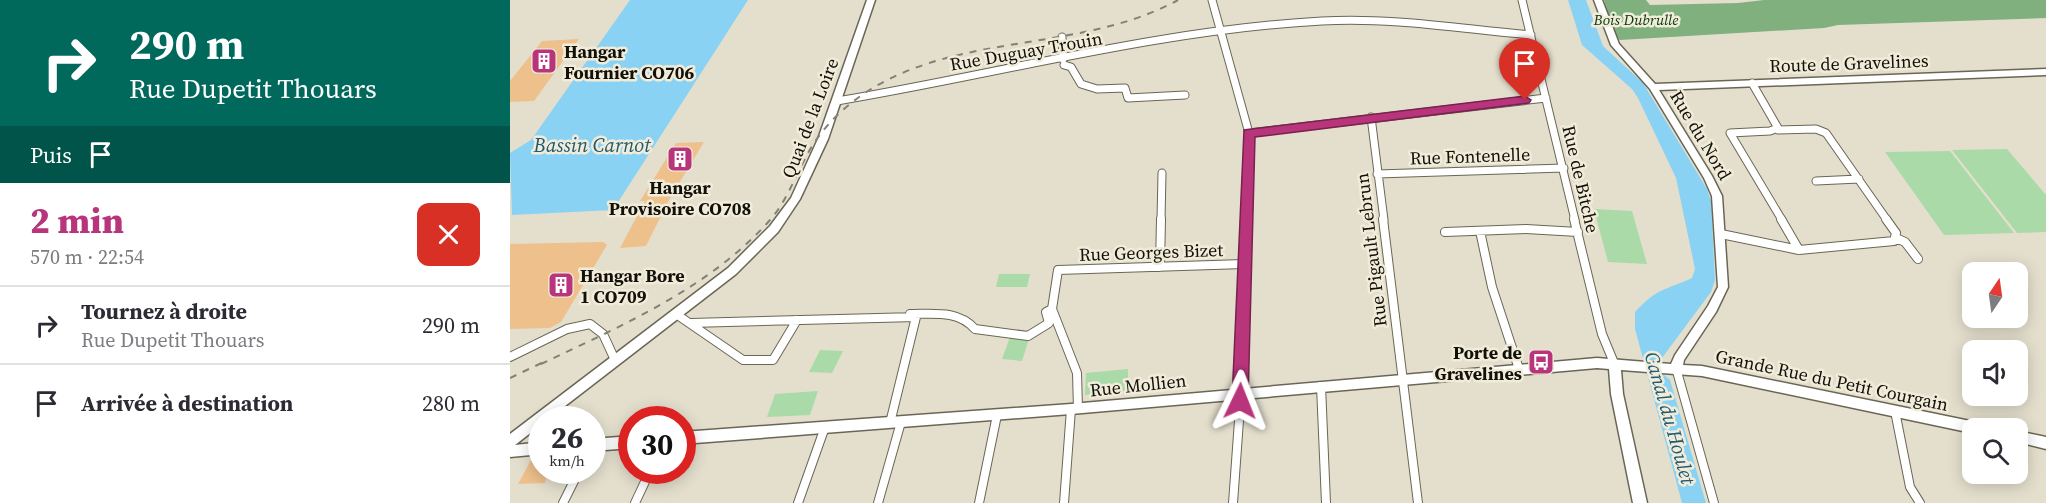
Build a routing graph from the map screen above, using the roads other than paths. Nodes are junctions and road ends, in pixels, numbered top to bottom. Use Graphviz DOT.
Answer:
graph roads {
  1 [pos="871,0"];
  2 [pos="1212,0"];
  3 [pos="1522,0"];
  4 [pos="1599,0"];
  5 [pos="1220,31"];
  6 [pos="1531,35"];
  7 [pos="1062,38"];
  8 [pos="1063,62"];
  9 [pos="2044,74"];
  10 [pos="1752,83"];
  11 [pos="1653,87"];
  12 [pos="1185,95"];
  13 [pos="1546,98"];
  14 [pos="837,101"];
  15 [pos="1371,117"];
  16 [pos="1778,130"];
  17 [pos="1249,133"];
  18 [pos="1564,168"];
  19 [pos="1162,173"];
  20 [pos="1377,174"];
  21 [pos="1858,179"];
  22 [pos="1816,181"];
  23 [pos="1480,231"];
  24 [pos="1445,232"];
  25 [pos="1578,232"];
  26 [pos="1721,234"];
  27 [pos="1896,238"];
  28 [pos="1799,250"];
  29 [pos="1918,259"];
  30 [pos="1244,264"];
  31 [pos="1160,267"];
  32 [pos="1052,309"];
  33 [pos="676,314"];
  34 [pos="912,317"];
  35 [pos="797,320"];
  36 [pos="691,323"];
  37 [pos="510,357"];
  38 [pos="615,360"];
  39 [pos="1614,363"];
  40 [pos="1662,367"];
  41 [pos="1676,368"];
  42 [pos="1519,369"];
  43 [pos="1401,379"];
  44 [pos="1321,386"];
  45 [pos="1241,393"];
  46 [pos="1075,409"];
  47 [pos="1895,411"];
  48 [pos="997,415"];
  49 [pos="896,422"];
  50 [pos="1962,425"];
  51 [pos="825,427"];
  52 [pos="696,437"];
  53 [pos="2028,439"];
  54 [pos="510,441"];
  55 [pos="2046,443"];
  56 [pos="528,449"];
  57 [pos="510,450"];
  58 [pos="572,484"];
  59 [pos="644,484"];
  60 [pos="562,503"];
  61 [pos="636,503"];
  62 [pos="798,503"];
  63 [pos="878,503"];
  64 [pos="979,503"];
  65 [pos="1064,503"];
  66 [pos="1233,503"];
  67 [pos="1326,503"];
  68 [pos="1418,503"];
  69 [pos="1640,503"];
  70 [pos="1714,503"];
  71 [pos="1920,503"];
  1 -- 14 [label="street, Quai de la Loire"];
  2 -- 5 [label="street"];
  3 -- 6 [label="street, Rue de Bitche"];
  4 -- 11 [label="street, Rue du Nord"];
  5 -- 6 [label="street, Rue Duguay Trouin"];
  5 -- 8 [label="street, Rue Duguay Trouin"];
  5 -- 17 [label="street"];
  6 -- 13 [label="street, Rue de Bitche"];
  7 -- 8 [label="street"];
  8 -- 12 [label="street"];
  8 -- 14 [label="street, Rue Duguay Trouin"];
  9 -- 10 [label="street, Route de Gravelines"];
  10 -- 11 [label="street, Route de Gravelines"];
  10 -- 16 [label="street"];
  11 -- 26 [label="street, Rue du Nord"];
  13 -- 15 [label="street"];
  13 -- 18 [label="street, Rue de Bitche"];
  14 -- 33 [label="street, Quai de la Loire"];
  15 -- 17 [label="street"];
  15 -- 20 [label="street, Rue Pigault Lebrun"];
  16 -- 21 [label="street"];
  16 -- 28 [label="street"];
  17 -- 30 [label="street"];
  18 -- 20 [label="street, Rue Fontenelle"];
  18 -- 25 [label="street, Rue de Bitche"];
  19 -- 31 [label="street"];
  20 -- 43 [label="street, Rue Pigault Lebrun"];
  21 -- 22 [label="street"];
  21 -- 27 [label="street"];
  23 -- 24 [label="street"];
  23 -- 25 [label="street"];
  23 -- 42 [label="street"];
  25 -- 39 [label="street, Rue de Bitche"];
  26 -- 28 [label="street"];
  26 -- 41 [label="street, Rue du Nord"];
  27 -- 28 [label="street"];
  27 -- 29 [label="street"];
  30 -- 31 [label="street, Rue Georges Bizet"];
  30 -- 45 [label="street"];
  31 -- 32 [label="street, Rue Georges Bizet"];
  32 -- 34 [label="street"];
  32 -- 46 [label="street"];
  33 -- 36 [label="street"];
  33 -- 38 [label="street, Quai de la Loire"];
  34 -- 35 [label="street"];
  34 -- 49 [label="street"];
  35 -- 36 [label="street"];
  35 -- 36 [label="street"];
  37 -- 38 [label="street"];
  38 -- 54 [label="street, Quai de la Loire"];
  39 -- 40 [label="street, Rue Mollien"];
  39 -- 42 [label="street, Rue Mollien"];
  39 -- 69 [label="street"];
  40 -- 41 [label="street, Grande Rue du Petit Courgain"];
  41 -- 47 [label="street, Grande Rue du Petit Courgain"];
  41 -- 70 [label="street"];
  42 -- 43 [label="street, Rue Mollien"];
  43 -- 44 [label="street, Rue Mollien"];
  43 -- 68 [label="street, Rue Pigault Lebrun"];
  44 -- 45 [label="street, Rue Mollien"];
  44 -- 67 [label="street"];
  45 -- 46 [label="street, Rue Mollien"];
  45 -- 66 [label="street"];
  46 -- 48 [label="street, Rue Mollien"];
  46 -- 65 [label="street"];
  47 -- 50 [label="street, Grande Rue du Petit Courgain"];
  47 -- 71 [label="street"];
  48 -- 49 [label="street, Rue Mollien"];
  48 -- 64 [label="street"];
  49 -- 51 [label="street, Rue Mollien"];
  49 -- 63 [label="street"];
  51 -- 52 [label="street, Rue Mollien"];
  51 -- 62 [label="street"];
  53 -- 55 [label="street"];
  56 -- 57 [label="street"];
  58 -- 60 [label="street"];
  59 -- 61 [label="street"];
}
